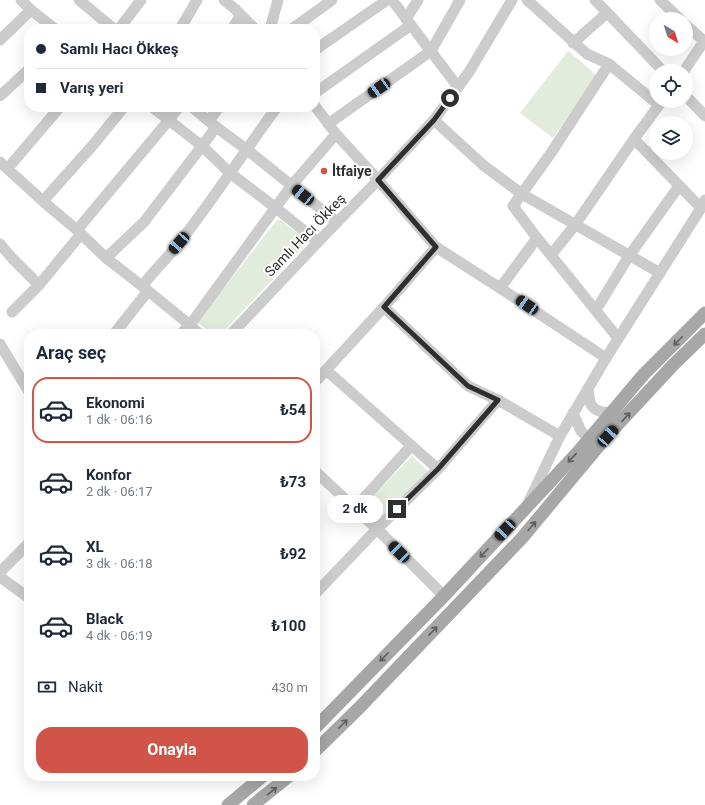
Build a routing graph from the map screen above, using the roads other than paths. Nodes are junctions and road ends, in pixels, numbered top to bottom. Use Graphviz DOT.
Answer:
graph roads {
  1 [pos="21,0"];
  2 [pos="79,0"];
  3 [pos="141,0"];
  4 [pos="197,0"];
  5 [pos="224,0"];
  6 [pos="278,0"];
  7 [pos="332,0"];
  8 [pos="387,0"];
  9 [pos="392,0"];
  10 [pos="418,0"];
  11 [pos="460,0"];
  12 [pos="512,0"];
  13 [pos="526,0"];
  14 [pos="595,0"];
  15 [pos="660,0"];
  16 [pos="238,8"];
  17 [pos="31,10"];
  18 [pos="673,12"];
  19 [pos="607,13"];
  20 [pos="408,22"];
  21 [pos="49,24"];
  22 [pos="108,24"];
  23 [pos="122,24"];
  24 [pos="183,24"];
  25 [pos="233,24"];
  26 [pos="251,24"];
  27 [pos="271,24"];
  28 [pos="299,24"];
  29 [pos="693,32"];
  30 [pos="0,40"];
  31 [pos="704,42"];
  32 [pos="573,43"];
  33 [pos="320,47"];
  34 [pos="431,51"];
  35 [pos="609,64"];
  36 [pos="656,64"];
  37 [pos="689,64"];
  38 [pos="24,74"];
  39 [pos="458,87"];
  40 [pos="320,89"];
  41 [pos="649,94"];
  42 [pos="0,96"];
  43 [pos="693,103"];
  44 [pos="657,108"];
  45 [pos="55,112"];
  46 [pos="120,112"];
  47 [pos="159,112"];
  48 [pos="175,112"];
  49 [pos="198,112"];
  50 [pos="217,112"];
  51 [pos="272,112"];
  52 [pos="319,112"];
  53 [pos="705,116"];
  54 [pos="170,120"];
  55 [pos="434,120"];
  56 [pos="212,124"];
  57 [pos="328,124"];
  58 [pos="336,134"];
  59 [pos="634,139"];
  60 [pos="202,146"];
  61 [pos="246,149"];
  62 [pos="4,165"];
  63 [pos="230,173"];
  64 [pos="378,180"];
  65 [pos="292,186"];
  66 [pos="678,186"];
  67 [pos="522,194"];
  68 [pos="43,201"];
  69 [pos="703,204"];
  70 [pos="276,208"];
  71 [pos="337,222"];
  72 [pos="575,225"];
  73 [pos="79,232"];
  74 [pos="537,238"];
  75 [pos="318,242"];
  76 [pos="0,244"];
  77 [pos="436,247"];
  78 [pos="551,255"];
  79 [pos="629,256"];
  80 [pos="106,258"];
  81 [pos="660,273"];
  82 [pos="39,285"];
  83 [pos="500,288"];
  84 [pos="145,289"];
  85 [pos="384,307"];
  86 [pos="596,310"];
  87 [pos="12,312"];
  88 [pos="705,313"];
  89 [pos="190,325"];
  90 [pos="117,329"];
  91 [pos="186,329"];
  92 [pos="194,329"];
  93 [pos="235,329"];
  94 [pos="705,334"];
  95 [pos="618,338"];
  96 [pos="0,344"];
  97 [pos="606,358"];
  98 [pos="326,370"];
  99 [pos="320,377"];
  100 [pos="24,384"];
  101 [pos="588,389"];
  102 [pos="498,400"];
  103 [pos="612,412"];
  104 [pos="574,413"];
  105 [pos="560,436"];
  106 [pos="594,443"];
  107 [pos="411,446"];
  108 [pos="438,469"];
  109 [pos="320,476"];
  110 [pos="355,508"];
  111 [pos="526,508"];
  112 [pos="377,529"];
  113 [pos="24,548"];
  114 [pos="0,572"];
  115 [pos="0,577"];
  116 [pos="320,588"];
  117 [pos="24,594"];
  118 [pos="444,596"];
  119 [pos="320,723"];
  120 [pos="320,746"];
  121 [pos="257,781"];
  122 [pos="283,781"];
  123 [pos="228,805"];
  124 [pos="253,805"];
  1 -- 17 [label="street"];
  2 -- 22 [label="street"];
  3 -- 23 [label="street"];
  4 -- 24 [label="street"];
  5 -- 16 [label="street"];
  6 -- 27 [label="street"];
  7 -- 28 [label="street"];
  8 -- 33 [label="street"];
  9 -- 20 [label="street"];
  10 -- 20 [label="street"];
  11 -- 34 [label="street"];
  12 -- 39 [label="street, Samlı Hacı Ökkeş"];
  13 -- 32 [label="street"];
  14 -- 19 [label="street"];
  15 -- 18 [label="street"];
  16 -- 25 [label="street"];
  16 -- 26 [label="street"];
  17 -- 21 [label="street"];
  17 -- 30 [label="street"];
  19 -- 32 [label="street"];
  19 -- 36 [label="street"];
  20 -- 34 [label="street"];
  20 -- 40 [label="street"];
  29 -- 31 [label="street"];
  31 -- 37 [label="street"];
  32 -- 35 [label="street"];
  34 -- 39 [label="street"];
  34 -- 57 [label="street"];
  35 -- 41 [label="street"];
  35 -- 67 [label="street"];
  38 -- 42 [label="street"];
  39 -- 55 [label="street, Samlı Hacı Ökkeş"];
  43 -- 53 [label="street"];
  44 -- 59 [label="street"];
  45 -- 62 [label="street"];
  46 -- 68 [label="street"];
  47 -- 54 [label="street"];
  48 -- 54 [label="street"];
  49 -- 56 [label="street"];
  50 -- 56 [label="street"];
  51 -- 61 [label="street"];
  52 -- 57 [label="street"];
  54 -- 60 [label="street"];
  54 -- 73 [label="street"];
  55 -- 64 [label="street, Samlı Hacı Ökkeş"];
  55 -- 67 [label="street"];
  56 -- 60 [label="street"];
  56 -- 61 [label="street"];
  57 -- 58 [label="street"];
  58 -- 64 [label="street"];
  58 -- 65 [label="street"];
  59 -- 66 [label="street"];
  59 -- 72 [label="street"];
  60 -- 63 [label="street"];
  60 -- 80 [label="street"];
  61 -- 63 [label="street"];
  61 -- 65 [label="street"];
  62 -- 68 [label="street"];
  63 -- 70 [label="street"];
  63 -- 84 [label="street"];
  64 -- 71 [label="street, Samlı Hacı Ökkeş"];
  64 -- 77 [label="street"];
  65 -- 70 [label="street"];
  65 -- 71 [label="street"];
  66 -- 69 [label="street"];
  66 -- 79 [label="street"];
  67 -- 72 [label="street"];
  67 -- 74 [label="street"];
  68 -- 73 [label="street"];
  69 -- 81 [label="street"];
  70 -- 75 [label="street"];
  70 -- 89 [label="street"];
  71 -- 75 [label="street, Samlı Hacı Ökkeş"];
  72 -- 78 [label="street"];
  72 -- 79 [label="street"];
  73 -- 80 [label="street"];
  73 -- 82 [label="street"];
  74 -- 78 [label="street"];
  74 -- 83 [label="street"];
  75 -- 93 [label="street, Samlı Hacı Ökkeş"];
  76 -- 82 [label="street"];
  77 -- 83 [label="street"];
  77 -- 85 [label="street"];
  78 -- 86 [label="street"];
  79 -- 81 [label="street"];
  79 -- 86 [label="street"];
  80 -- 84 [label="street"];
  81 -- 95 [label="street"];
  82 -- 87 [label="street"];
  83 -- 97 [label="street"];
  84 -- 89 [label="street"];
  84 -- 90 [label="street"];
  85 -- 98 [label="street"];
  85 -- 102 [label="street"];
  86 -- 95 [label="street"];
  88 -- 103 [label="main road, one-way"];
  89 -- 91 [label="street"];
  89 -- 92 [label="street"];
  106 -- 94 [label="main road, one-way"];
  95 -- 97 [label="street"];
  96 -- 100 [label="street"];
  97 -- 101 [label="street"];
  98 -- 99 [label="street"];
  98 -- 107 [label="street"];
  101 -- 103 [label="street"];
  101 -- 104 [label="street"];
  102 -- 105 [label="street"];
  102 -- 108 [label="street"];
  103 -- 106 [label="main road"];
  104 -- 105 [label="street"];
  104 -- 106 [label="street"];
  105 -- 111 [label="street"];
  106 -- 111 [label="main road, one-way"];
  120 -- 106 [label="main road, one-way"];
  107 -- 108 [label="street"];
  107 -- 110 [label="street"];
  108 -- 112 [label="street"];
  109 -- 110 [label="street"];
  110 -- 112 [label="street"];
  111 -- 118 [label="main road, one-way"];
  112 -- 116 [label="street"];
  112 -- 118 [label="street"];
  113 -- 114 [label="street"];
  115 -- 117 [label="street"];
  118 -- 119 [label="main road, one-way"];
  121 -- 123 [label="main road"];
  124 -- 122 [label="main road, one-way"];
}
